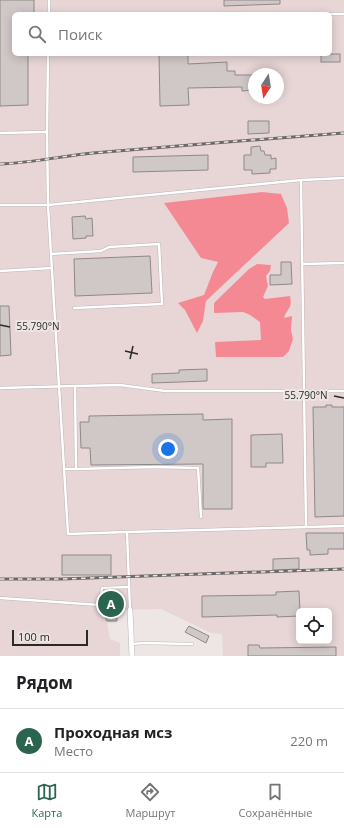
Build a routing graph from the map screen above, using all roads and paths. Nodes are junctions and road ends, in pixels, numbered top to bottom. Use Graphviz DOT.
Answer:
graph roads {
  1 [pos="49,0"];
  2 [pos="49,12"];
  3 [pos="332,14"];
  4 [pos="344,14"];
  5 [pos="48,56"];
  6 [pos="47,132"];
  7 [pos="0,133"];
  8 [pos="344,178"];
  9 [pos="301,180"];
  10 [pos="0,205"];
  11 [pos="48,205"];
  12 [pos="51,254"];
  13 [pos="344,262"];
  14 [pos="302,264"];
  15 [pos="52,268"];
  16 [pos="0,271"];
  17 [pos="74,308"];
  18 [pos="58,386"];
  19 [pos="75,386"];
  20 [pos="0,388"];
  21 [pos="304,391"];
  22 [pos="344,391"];
  23 [pos="64,469"];
  24 [pos="76,469"];
  25 [pos="201,517"];
  26 [pos="344,526"];
  27 [pos="306,527"];
  28 [pos="127,532"];
  29 [pos="129,587"];
  30 [pos="0,598"];
  31 [pos="130,610"];
  32 [pos="132,644"];
  33 [pos="192,644"];
  34 [pos="132,656"];
  1 -- 2 [label="lane"];
  3 -- 4 [label="lane"];
  5 -- 6 [label="lane"];
  6 -- 7 [label="lane"];
  6 -- 11 [label="lane"];
  8 -- 9 [label="lane"];
  9 -- 11 [label="lane"];
  9 -- 14 [label="lane"];
  10 -- 11 [label="lane"];
  11 -- 12 [label="lane"];
  12 -- 15 [label="lane"];
  12 -- 17 [label="lane"];
  13 -- 14 [label="lane"];
  14 -- 21 [label="lane"];
  15 -- 16 [label="lane"];
  15 -- 18 [label="lane"];
  18 -- 19 [label="lane"];
  18 -- 20 [label="lane"];
  18 -- 23 [label="lane"];
  19 -- 21 [label="lane"];
  19 -- 24 [label="lane"];
  21 -- 22 [label="lane"];
  21 -- 27 [label="lane"];
  23 -- 24 [label="lane"];
  23 -- 28 [label="lane"];
  24 -- 25 [label="lane"];
  26 -- 27 [label="lane"];
  27 -- 28 [label="lane"];
  28 -- 29 [label="lane"];
  29 -- 30 [label="lane"];
  29 -- 31 [label="lane"];
  31 -- 32 [label="street"];
  32 -- 33 [label="lane"];
  32 -- 34 [label="street"];
}
